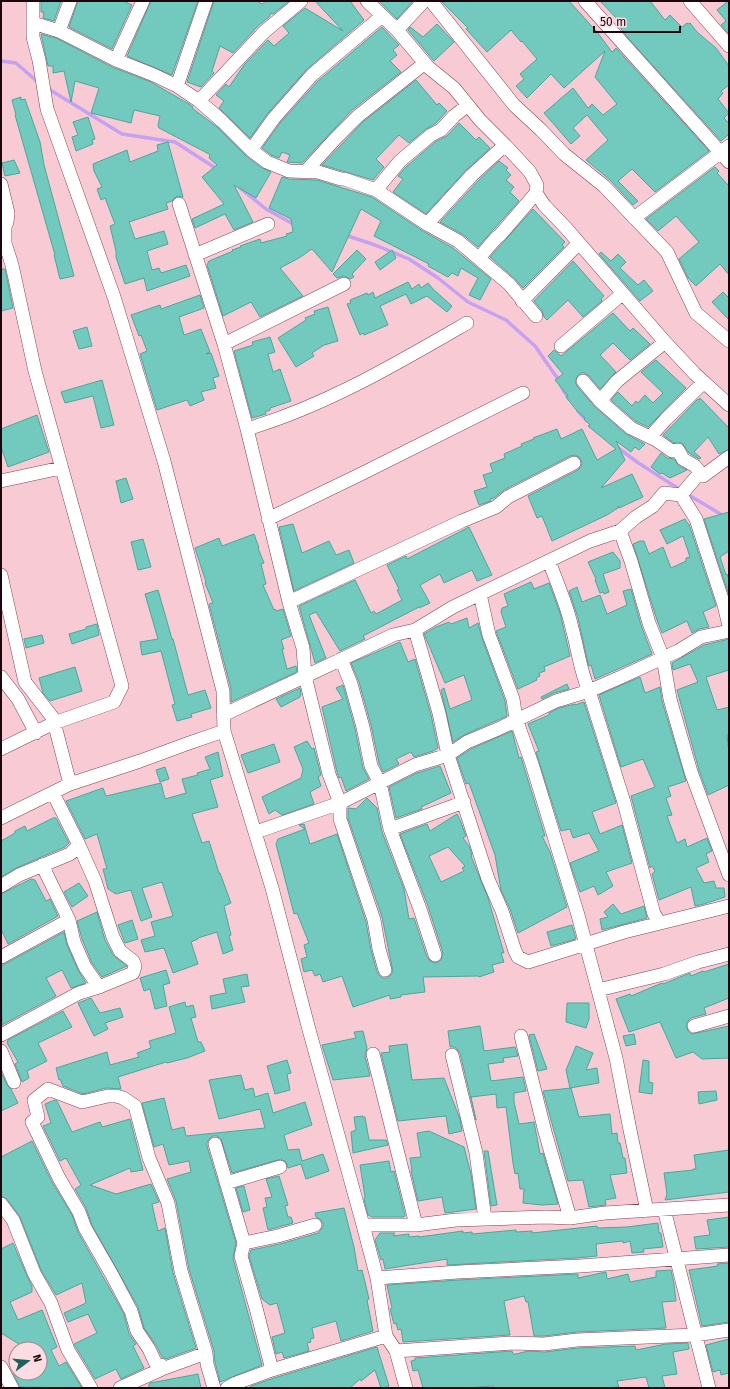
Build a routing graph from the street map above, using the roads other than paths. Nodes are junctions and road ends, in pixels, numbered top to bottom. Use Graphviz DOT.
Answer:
graph roads {
  1 [pos="33,1"];
  2 [pos="70,1"];
  3 [pos="143,1"];
  4 [pos="206,1"];
  5 [pos="301,1"];
  6 [pos="367,1"];
  7 [pos="424,1"];
  8 [pos="431,1"];
  9 [pos="585,1"];
  10 [pos="690,1"];
  11 [pos="382,16"];
  12 [pos="33,23"];
  13 [pos="397,30"];
  14 [pos="59,31"];
  15 [pos="729,46"];
  16 [pos="116,60"];
  17 [pos="425,63"];
  18 [pos="177,86"];
  19 [pos="199,101"];
  20 [pos="468,105"];
  21 [pos="506,145"];
  22 [pos="251,150"];
  23 [pos="726,154"];
  24 [pos="306,172"];
  25 [pos="1,184"];
  26 [pos="376,190"];
  27 [pos="536,193"];
  28 [pos="179,204"];
  29 [pos="634,218"];
  30 [pos="268,224"];
  31 [pos="427,224"];
  32 [pos="3,242"];
  33 [pos="579,243"];
  34 [pos="195,255"];
  35 [pos="479,258"];
  36 [pos="344,284"];
  37 [pos="622,294"];
  38 [pos="522,301"];
  39 [pos="536,316"];
  40 [pos="467,323"];
  41 [pos="729,341"];
  42 [pos="665,342"];
  43 [pos="224,344"];
  44 [pos="561,346"];
  45 [pos="583,381"];
  46 [pos="704,382"];
  47 [pos="523,392"];
  48 [pos="600,401"];
  49 [pos="729,405"];
  50 [pos="247,429"];
  51 [pos="650,438"];
  52 [pos="729,457"];
  53 [pos="574,463"];
  54 [pos="61,468"];
  55 [pos="703,476"];
  56 [pos="1,481"];
  57 [pos="681,495"];
  58 [pos="268,519"];
  59 [pos="620,531"];
  60 [pos="549,561"];
  61 [pos="1,576"];
  62 [pos="480,594"];
  63 [pos="289,602"];
  64 [pos="5,611"];
  65 [pos="729,626"];
  66 [pos="415,630"];
  67 [pos="729,631"];
  68 [pos="662,658"];
  69 [pos="341,659"];
  70 [pos="305,676"];
  71 [pos="1,677"];
  72 [pos="589,691"];
  73 [pos="223,715"];
  74 [pos="516,719"];
  75 [pos="54,723"];
  76 [pos="224,731"];
  77 [pos="36,733"];
  78 [pos="1,749"];
  79 [pos="448,754"];
  80 [pos="380,783"];
  81 [pos="70,784"];
  82 [pos="53,793"];
  83 [pos="464,802"];
  84 [pos="340,803"];
  85 [pos="1,818"];
  86 [pos="390,829"];
  87 [pos="256,832"];
  88 [pos="79,844"];
  89 [pos="42,865"];
  90 [pos="729,874"];
  91 [pos="1,886"];
  92 [pos="729,906"];
  93 [pos="69,920"];
  94 [pos="660,923"];
  95 [pos="586,945"];
  96 [pos="729,954"];
  97 [pos="435,955"];
  98 [pos="1,957"];
  99 [pos="385,970"];
  100 [pos="99,987"];
  101 [pos="598,990"];
  102 [pos="729,1016"];
  103 [pos="694,1026"];
  104 [pos="1,1035"];
  105 [pos="521,1036"];
  106 [pos="1,1051"];
  107 [pos="373,1054"];
  108 [pos="452,1055"];
  109 [pos="14,1082"];
  110 [pos="214,1144"];
  111 [pos="280,1167"];
  112 [pos="226,1183"];
  113 [pos="1,1204"];
  114 [pos="729,1205"];
  115 [pos="664,1209"];
  116 [pos="646,1210"];
  117 [pos="570,1218"];
  118 [pos="485,1219"];
  119 [pos="315,1225"];
  120 [pos="363,1225"];
  121 [pos="416,1225"];
  122 [pos="244,1243"];
  123 [pos="729,1255"];
  124 [pos="676,1258"];
  125 [pos="377,1278"];
  126 [pos="729,1330"];
  127 [pos="695,1335"];
  128 [pos="386,1336"];
  129 [pos="396,1351"];
  130 [pos="206,1353"];
  131 [pos="1,1367"];
  132 [pos="162,1369"];
  133 [pos="272,1370"];
  134 [pos="8,1387"];
  135 [pos="91,1388"];
  136 [pos="120,1388"];
  137 [pos="214,1388"];
  138 [pos="227,1388"];
  139 [pos="406,1388"];
  140 [pos="709,1388"];
  1 -- 12 [label="street"];
  2 -- 14 [label="street"];
  3 -- 16 [label="street"];
  4 -- 18 [label="street"];
  5 -- 19 [label="street"];
  6 -- 11 [label="street"];
  7 -- 13 [label="street"];
  8 -- 29 [label="street"];
  9 -- 23 [label="street"];
  10 -- 15 [label="street"];
  11 -- 13 [label="street"];
  11 -- 22 [label="street"];
  12 -- 14 [label="street"];
  12 -- 73 [label="street"];
  13 -- 17 [label="street"];
  14 -- 16 [label="street"];
  16 -- 18 [label="street"];
  17 -- 20 [label="street"];
  17 -- 24 [label="street"];
  18 -- 19 [label="street"];
  19 -- 22 [label="street"];
  20 -- 21 [label="street"];
  20 -- 26 [label="street"];
  21 -- 27 [label="street"];
  21 -- 31 [label="street"];
  22 -- 24 [label="street"];
  23 -- 29 [label="street"];
  24 -- 26 [label="street"];
  25 -- 32 [label="street"];
  26 -- 31 [label="street"];
  27 -- 33 [label="street"];
  27 -- 35 [label="street"];
  28 -- 34 [label="street"];
  29 -- 41 [label="street"];
  30 -- 34 [label="street"];
  31 -- 35 [label="street"];
  32 -- 54 [label="street"];
  33 -- 37 [label="street"];
  33 -- 38 [label="street"];
  34 -- 43 [label="street"];
  35 -- 38 [label="street"];
  36 -- 43 [label="street"];
  37 -- 42 [label="street"];
  37 -- 44 [label="street"];
  38 -- 39 [label="street"];
  40 -- 50 [label="street"];
  42 -- 46 [label="street"];
  42 -- 48 [label="street"];
  43 -- 50 [label="street"];
  45 -- 48 [label="street"];
  46 -- 49 [label="street"];
  46 -- 51 [label="street"];
  47 -- 58 [label="street"];
  48 -- 51 [label="street"];
  50 -- 58 [label="street"];
  51 -- 55 [label="street"];
  52 -- 55 [label="street"];
  53 -- 63 [label="street"];
  54 -- 56 [label="street"];
  54 -- 75 [label="street"];
  55 -- 57 [label="street"];
  57 -- 59 [label="street"];
  57 -- 65 [label="street"];
  58 -- 63 [label="street"];
  59 -- 60 [label="street"];
  59 -- 68 [label="street"];
  60 -- 62 [label="street"];
  60 -- 72 [label="street"];
  61 -- 64 [label="street"];
  62 -- 66 [label="street"];
  62 -- 74 [label="street"];
  63 -- 70 [label="street"];
  64 -- 75 [label="street"];
  66 -- 69 [label="street"];
  66 -- 79 [label="street"];
  67 -- 68 [label="street"];
  68 -- 72 [label="street"];
  68 -- 90 [label="street"];
  69 -- 70 [label="street"];
  69 -- 80 [label="street"];
  70 -- 73 [label="street"];
  70 -- 84 [label="street"];
  71 -- 77 [label="street"];
  72 -- 74 [label="street"];
  72 -- 94 [label="street"];
  73 -- 76 [label="street"];
  74 -- 79 [label="street"];
  74 -- 95 [label="street"];
  75 -- 77 [label="street"];
  75 -- 81 [label="street"];
  76 -- 81 [label="street"];
  76 -- 87 [label="street"];
  77 -- 78 [label="street"];
  79 -- 80 [label="street"];
  79 -- 83 [label="street"];
  80 -- 84 [label="street"];
  80 -- 86 [label="street"];
  81 -- 82 [label="street"];
  82 -- 85 [label="street"];
  82 -- 88 [label="street"];
  83 -- 86 [label="street"];
  83 -- 95 [label="street"];
  84 -- 87 [label="street"];
  84 -- 99 [label="street"];
  86 -- 97 [label="street"];
  87 -- 120 [label="street"];
  88 -- 89 [label="street"];
  88 -- 100 [label="street"];
  89 -- 91 [label="street"];
  89 -- 93 [label="street"];
  92 -- 94 [label="street"];
  93 -- 98 [label="street"];
  93 -- 100 [label="street"];
  94 -- 95 [label="street"];
  95 -- 101 [label="street"];
  96 -- 101 [label="street"];
  100 -- 104 [label="street"];
  101 -- 116 [label="street"];
  102 -- 103 [label="street"];
  105 -- 117 [label="street"];
  106 -- 109 [label="street"];
  107 -- 121 [label="street"];
  108 -- 118 [label="street"];
  110 -- 112 [label="street"];
  111 -- 112 [label="street"];
  112 -- 122 [label="street"];
  113 -- 135 [label="street"];
  114 -- 115 [label="street"];
  115 -- 116 [label="street"];
  115 -- 124 [label="street"];
  116 -- 117 [label="street"];
  117 -- 118 [label="street"];
  118 -- 121 [label="street"];
  119 -- 122 [label="street"];
  120 -- 121 [label="street"];
  120 -- 125 [label="street"];
  122 -- 133 [label="street"];
  123 -- 124 [label="street"];
  124 -- 125 [label="street"];
  124 -- 127 [label="street"];
  125 -- 128 [label="street"];
  126 -- 127 [label="street"];
  127 -- 129 [label="street"];
  127 -- 140 [label="street"];
  128 -- 129 [label="street"];
  128 -- 133 [label="street"];
  129 -- 139 [label="street"];
  130 -- 132 [label="street"];
  130 -- 132 [label="street"];
  130 -- 137 [label="street"];
  131 -- 134 [label="street"];
  132 -- 136 [label="street"];
  133 -- 138 [label="street"];
}
